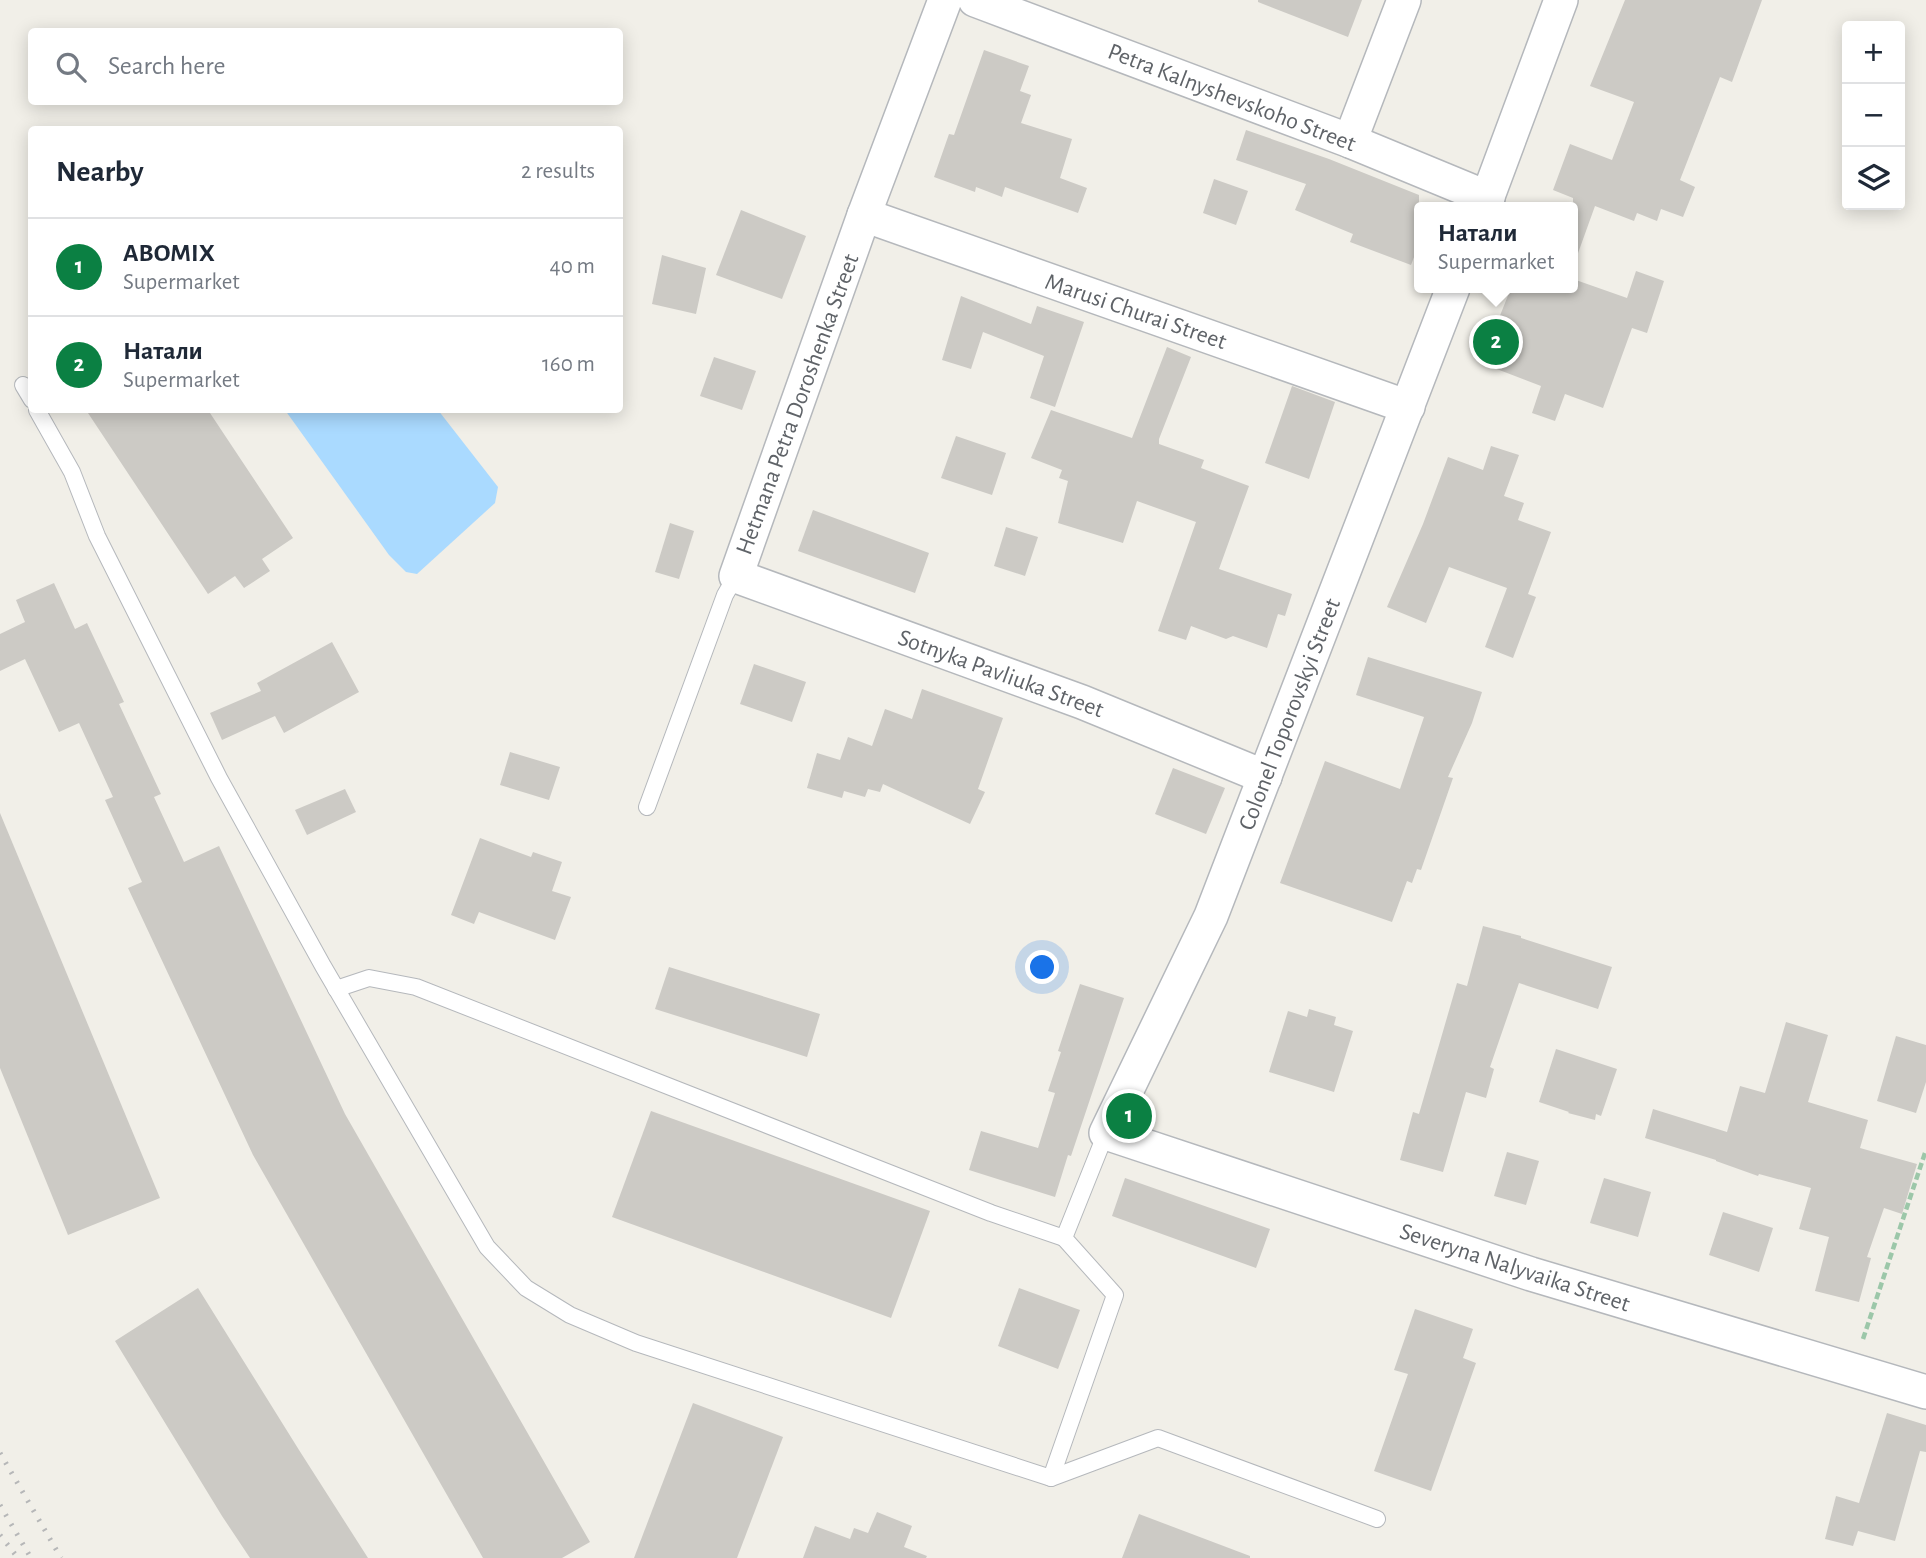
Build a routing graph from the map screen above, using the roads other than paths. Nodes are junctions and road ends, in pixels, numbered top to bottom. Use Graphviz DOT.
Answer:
graph roads {
  1 [pos="945,0"];
  2 [pos="975,0"];
  3 [pos="1404,0"];
  4 [pos="1561,0"];
  5 [pos="1350,141"];
  6 [pos="1486,202"];
  7 [pos="864,215"];
  8 [pos="1451,293"];
  9 [pos="23,385"];
  10 [pos="28,393"];
  11 [pos="1408,407"];
  12 [pos="39,413"];
  13 [pos="736,576"];
  14 [pos="1265,777"];
  15 [pos="647,807"];
  16 [pos="336,989"];
  17 [pos="1106,1133"];
  18 [pos="1064,1238"];
  19 [pos="1926,1392"];
  20 [pos="1051,1478"];
  21 [pos="1377,1519"];
  1 -- 7 [label="street, Hetmana Petra Doroshenka Street"];
  2 -- 5 [label="street, Petra Kalnyshevskoho Street"];
  3 -- 5 [label="street"];
  4 -- 6 [label="street"];
  5 -- 6 [label="street, Petra Kalnyshevskoho Street"];
  7 -- 11 [label="street, Marusi Churai Street"];
  7 -- 13 [label="street, Hetmana Petra Doroshenka Street"];
  8 -- 11 [label="street, Colonel Toporovskyi Street"];
  9 -- 10 [label="lane"];
  11 -- 14 [label="street, Colonel Toporovskyi Street"];
  12 -- 16 [label="lane"];
  13 -- 14 [label="street, Sotnyka Pavliuka Street"];
  13 -- 15 [label="lane, Hetmana Petra Doroshenka Street"];
  14 -- 17 [label="street, Colonel Toporovskyi Street"];
  16 -- 18 [label="lane"];
  16 -- 20 [label="lane"];
  17 -- 18 [label="lane"];
  17 -- 19 [label="street, Severyna Nalyvaika Street"];
  18 -- 20 [label="lane"];
  20 -- 21 [label="lane"];
}
